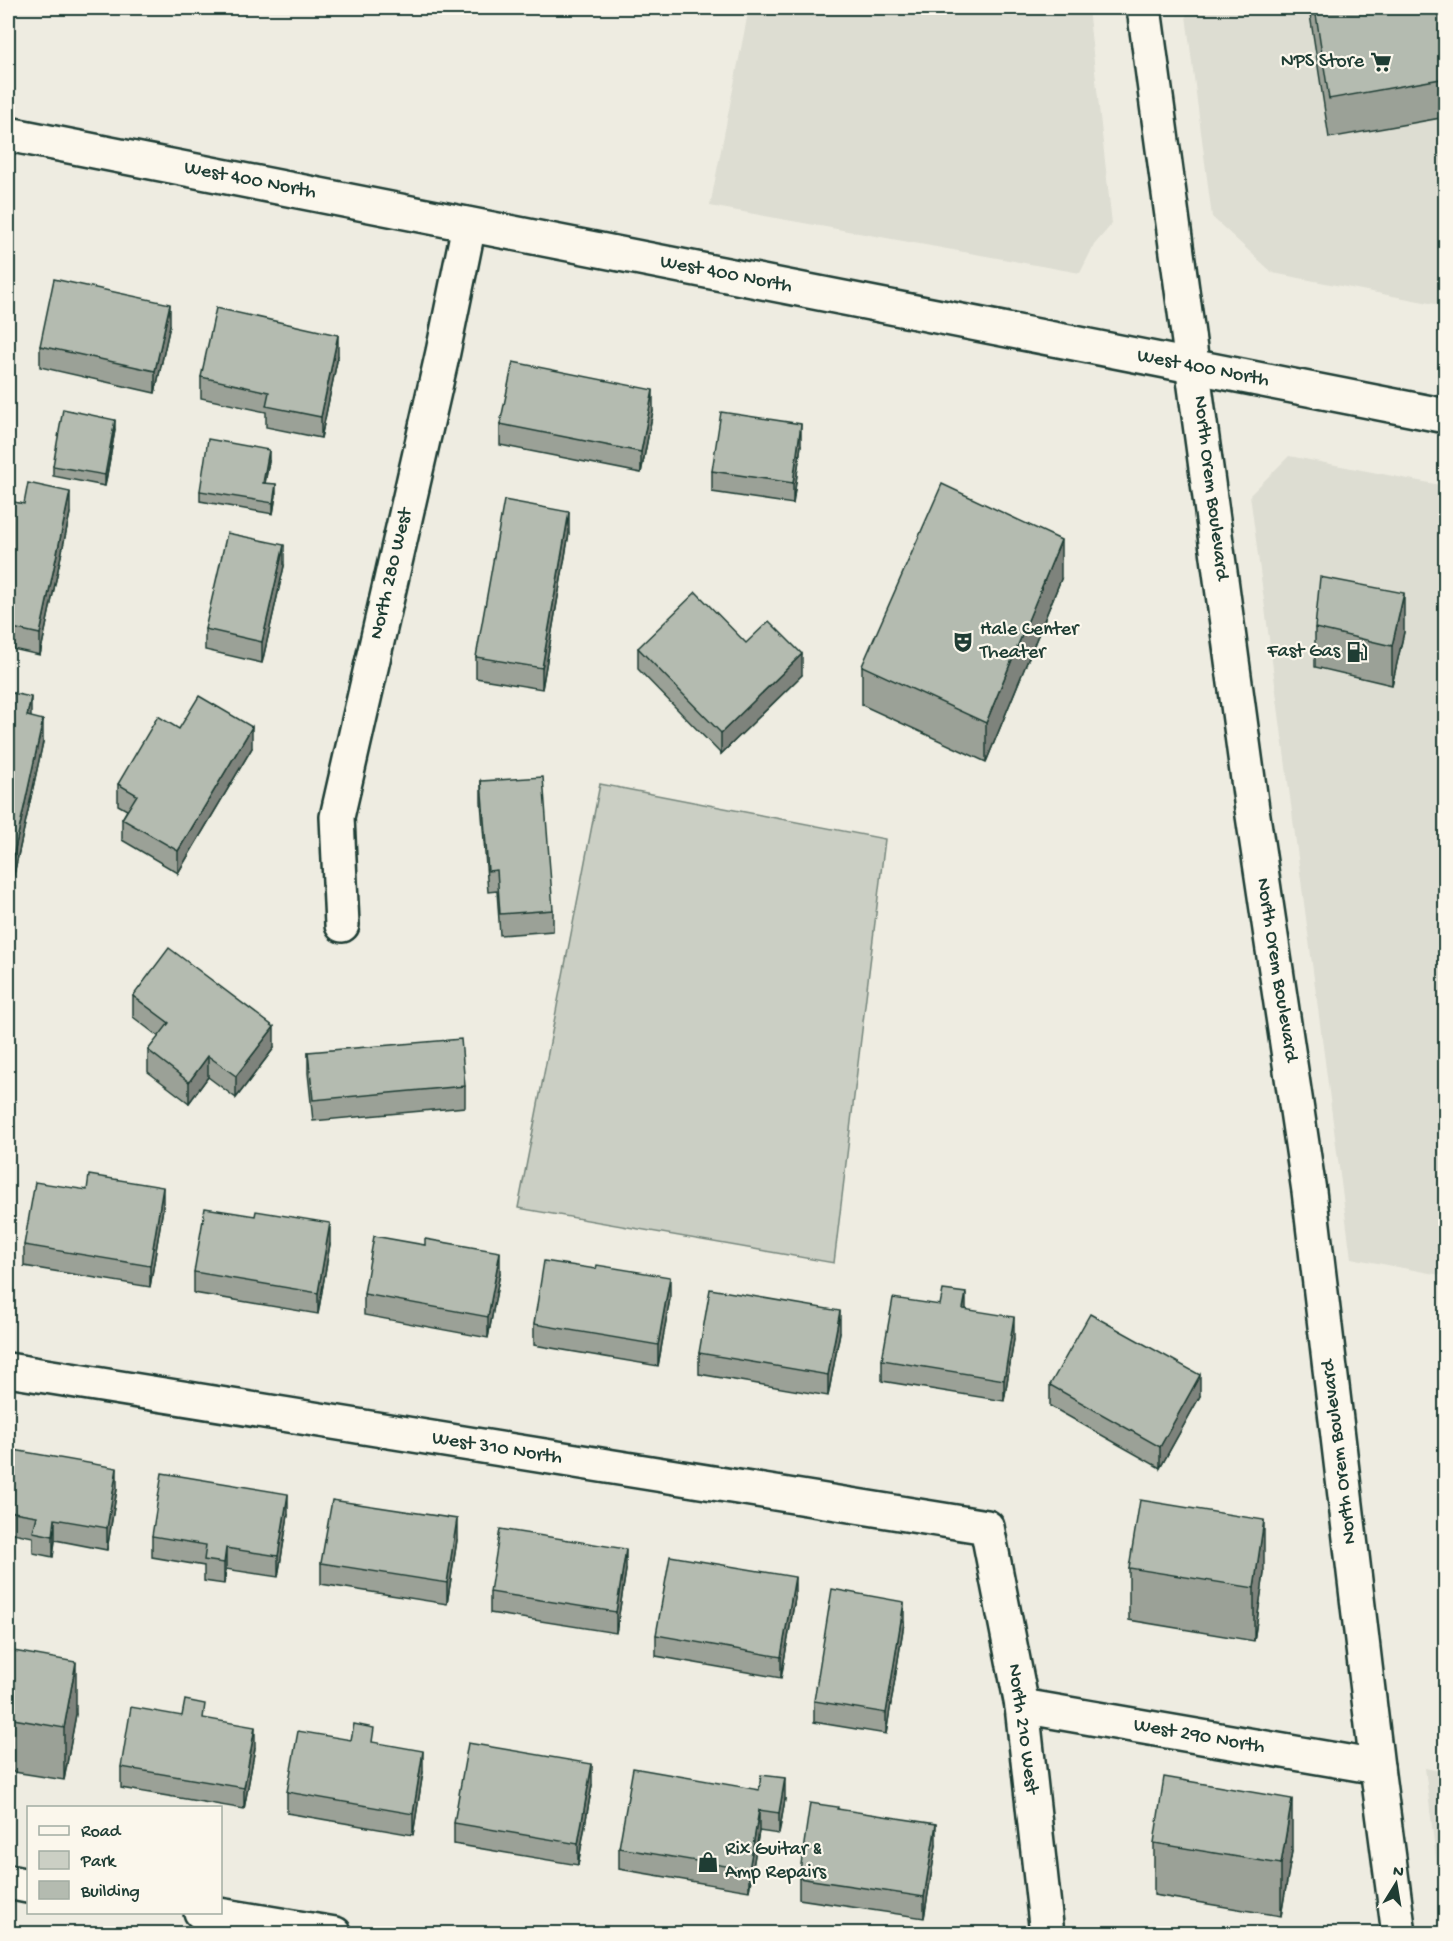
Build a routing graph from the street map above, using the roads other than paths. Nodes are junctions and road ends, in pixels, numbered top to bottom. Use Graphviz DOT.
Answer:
graph roads {
  1 [pos="1144,8"];
  2 [pos="8,134"];
  3 [pos="469,225"];
  4 [pos="1194,367"];
  5 [pos="1446,416"];
  6 [pos="342,925"];
  7 [pos="8,1370"];
  8 [pos="987,1527"];
  9 [pos="1022,1706"];
  10 [pos="1377,1767"];
  11 [pos="8,1882"];
  12 [pos="27,1886"];
  13 [pos="213,1914"];
  14 [pos="335,1934"];
  15 [pos="1047,1934"];
  16 [pos="1399,1934"];
  1 -- 4 [label="street, North Orem Boulevard"];
  2 -- 3 [label="street, West 400 North"];
  3 -- 4 [label="street, West 400 North"];
  3 -- 6 [label="street, North 280 West"];
  4 -- 5 [label="street, West 400 North"];
  4 -- 10 [label="street, North Orem Boulevard"];
  7 -- 8 [label="street, West 310 North"];
  8 -- 9 [label="street, North 210 West"];
  9 -- 10 [label="street, West 290 North"];
  9 -- 15 [label="street, North 210 West"];
  10 -- 16 [label="street, North Orem Boulevard"];
  11 -- 12 [label="street"];
  13 -- 14 [label="street"];
}
